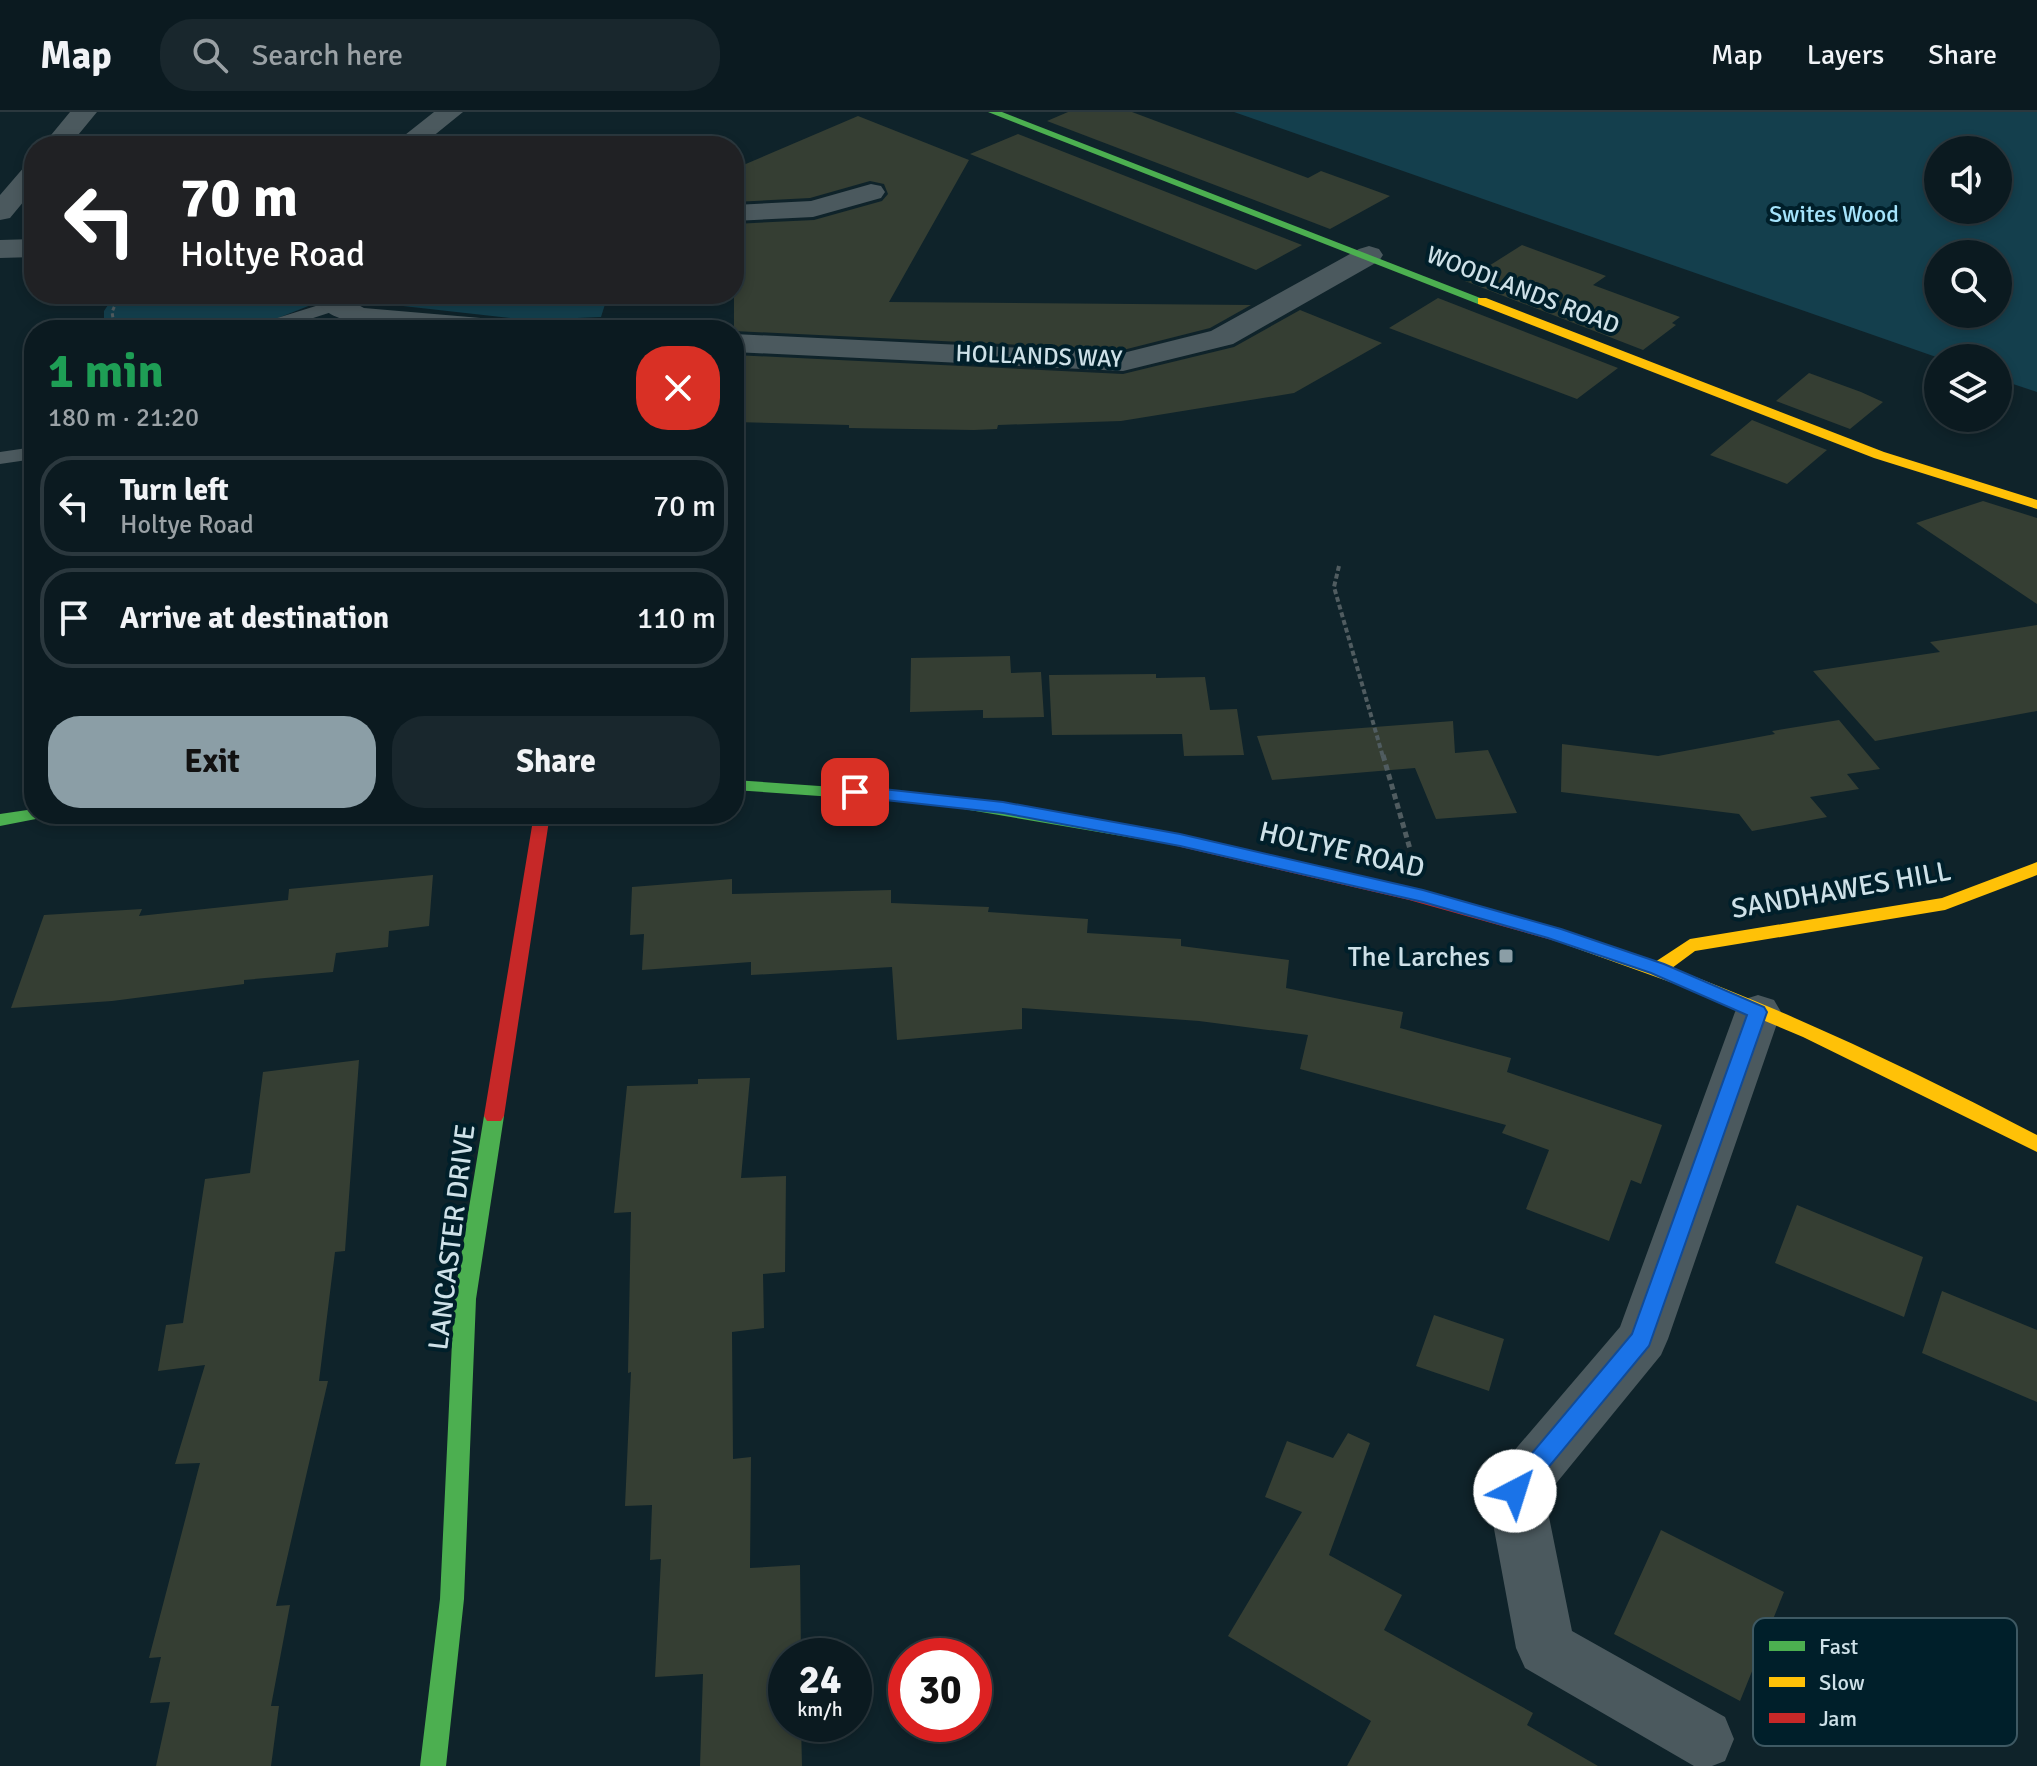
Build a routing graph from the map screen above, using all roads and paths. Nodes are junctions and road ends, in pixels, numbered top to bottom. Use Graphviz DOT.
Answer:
graph roads {
  1 [pos="84,112"];
  2 [pos="450,112"];
  3 [pos="993,112"];
  4 [pos="64,136"];
  5 [pos="418,136"];
  6 [pos="24,184"];
  7 [pos="871,192"];
  8 [pos="0,212"];
  9 [pos="744,212"];
  10 [pos="24,248"];
  11 [pos="0,249"];
  12 [pos="1369,255"];
  13 [pos="323,304"];
  14 [pos="342,304"];
  15 [pos="283,320"];
  16 [pos="403,320"];
  17 [pos="744,343"];
  18 [pos="24,454"];
  19 [pos="0,458"];
  20 [pos="2037,505"];
  21 [pos="1339,566"];
  22 [pos="744,785"];
  23 [pos="24,816"];
  24 [pos="0,820"];
  25 [pos="540,824"];
  26 [pos="2037,868"];
  27 [pos="1423,896"];
  28 [pos="1658,969"];
  29 [pos="1758,1012"];
  30 [pos="2037,1144"];
  31 [pos="1703,1739"];
  32 [pos="433,1766"];
  1 -- 4 [label="street"];
  2 -- 5 [label="street"];
  3 -- 12 [label="street, WOODLANDS ROAD"];
  6 -- 8 [label="street"];
  7 -- 9 [label="street"];
  10 -- 11 [label="street"];
  12 -- 17 [label="street, HOLLANDS WAY"];
  12 -- 20 [label="street, WOODLANDS ROAD"];
  13 -- 15 [label="lane"];
  14 -- 16 [label="street"];
  18 -- 19 [label="lane"];
  21 -- 27 [label="path"];
  22 -- 27 [label="street, HOLTYE ROAD"];
  23 -- 24 [label="street"];
  25 -- 32 [label="street, LANCASTER DRIVE"];
  26 -- 28 [label="street, SANDHAWES HILL"];
  27 -- 28 [label="street, HOLTYE ROAD"];
  28 -- 29 [label="street, HOLTYE ROAD"];
  29 -- 30 [label="street, HOLTYE ROAD"];
  29 -- 31 [label="street"];
}
